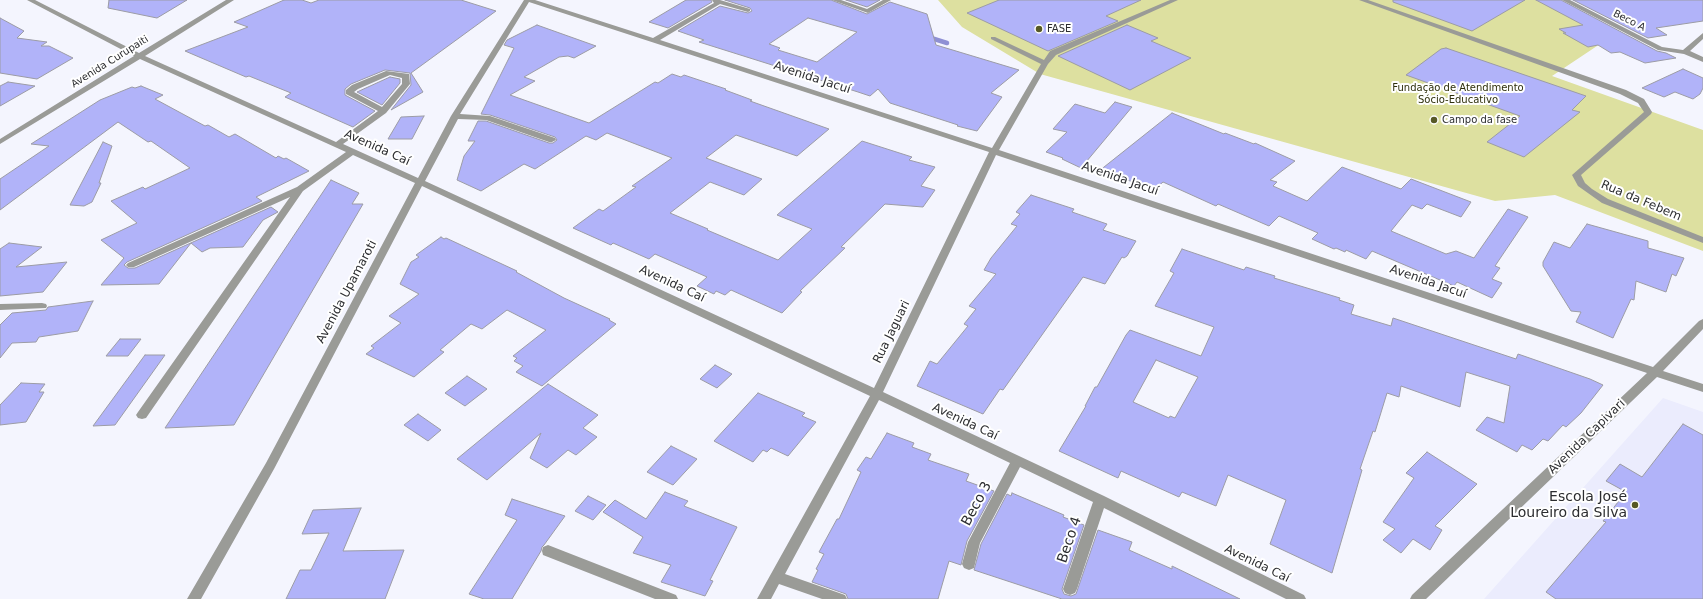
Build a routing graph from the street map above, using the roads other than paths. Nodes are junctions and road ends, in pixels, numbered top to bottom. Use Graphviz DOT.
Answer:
graph roads {
  1 [pos="30,0"];
  2 [pos="231,0"];
  3 [pos="528,0"];
  4 [pos="713,0"];
  5 [pos="835,0"];
  6 [pos="888,0"];
  7 [pos="1175,0"];
  8 [pos="1362,0"];
  9 [pos="1566,0"];
  10 [pos="720,2"];
  11 [pos="748,10"];
  12 [pos="1703,35"];
  13 [pos="993,38"];
  14 [pos="654,41"];
  15 [pos="1685,52"];
  16 [pos="139,56"];
  17 [pos="1703,60"];
  18 [pos="1045,63"];
  19 [pos="383,111"];
  20 [pos="455,116"];
  21 [pos="552,140"];
  22 [pos="0,142"];
  23 [pos="337,145"];
  24 [pos="994,151"];
  25 [pos="352,152"];
  26 [pos="420,182"];
  27 [pos="300,189"];
  28 [pos="1703,240"];
  29 [pos="131,265"];
  30 [pos="42,306"];
  31 [pos="0,307"];
  32 [pos="1703,323"];
  33 [pos="1655,372"];
  34 [pos="1703,388"];
  35 [pos="877,394"];
  36 [pos="142,415"];
  37 [pos="1017,461"];
  38 [pos="1100,500"];
  39 [pos="548,551"];
  40 [pos="969,564"];
  41 [pos="776,577"];
  42 [pos="1070,589"];
  43 [pos="194,599"];
  44 [pos="671,599"];
  45 [pos="764,599"];
  46 [pos="840,599"];
  47 [pos="1299,599"];
  48 [pos="1417,599"];
  1 -- 16 [label="street, Avenida Caí"];
  2 -- 16 [label="street, Avenida Curupaiti"];
  3 -- 14 [label="street, Avenida Jacuí"];
  3 -- 20 [label="street, Avenida Upamaroti"];
  4 -- 10 [label="street"];
  5 -- 6 [label="street"];
  7 -- 18 [label="street"];
  8 -- 28 [label="street, Rua da Febem"];
  9 -- 15 [label="street, Beco A"];
  10 -- 11 [label="street"];
  10 -- 14 [label="street"];
  12 -- 15 [label="street"];
  13 -- 18 [label="street"];
  14 -- 24 [label="street, Avenida Jacuí"];
  15 -- 17 [label="street, Beco A"];
  16 -- 22 [label="street, Avenida Curupaiti"];
  16 -- 23 [label="street, Avenida Caí"];
  18 -- 24 [label="street, Rua Jaguari"];
  19 -- 19 [label="street"];
  19 -- 23 [label="street"];
  20 -- 21 [label="street"];
  20 -- 26 [label="street, Avenida Upamaroti"];
  23 -- 25 [label="street, Avenida Caí"];
  24 -- 33 [label="street, Avenida Jacuí"];
  24 -- 35 [label="street, Rua Jaguari"];
  25 -- 26 [label="street, Avenida Caí"];
  25 -- 27 [label="street"];
  26 -- 35 [label="street, Avenida Caí"];
  26 -- 43 [label="street, Avenida Upamaroti"];
  27 -- 29 [label="street"];
  27 -- 36 [label="street"];
  30 -- 31 [label="street"];
  32 -- 33 [label="street, Avenida Capivari"];
  33 -- 34 [label="street, Avenida Jacuí"];
  33 -- 48 [label="street, Avenida Capivari"];
  35 -- 37 [label="street, Avenida Caí"];
  35 -- 41 [label="street, Rua Jaguari"];
  37 -- 38 [label="street, Avenida Caí"];
  37 -- 40 [label="street, Beco 3"];
  38 -- 42 [label="street, Beco 4"];
  38 -- 47 [label="street, Avenida Caí"];
  39 -- 44 [label="street"];
  41 -- 45 [label="street, Rua Jaguari"];
  41 -- 46 [label="street"];
}
